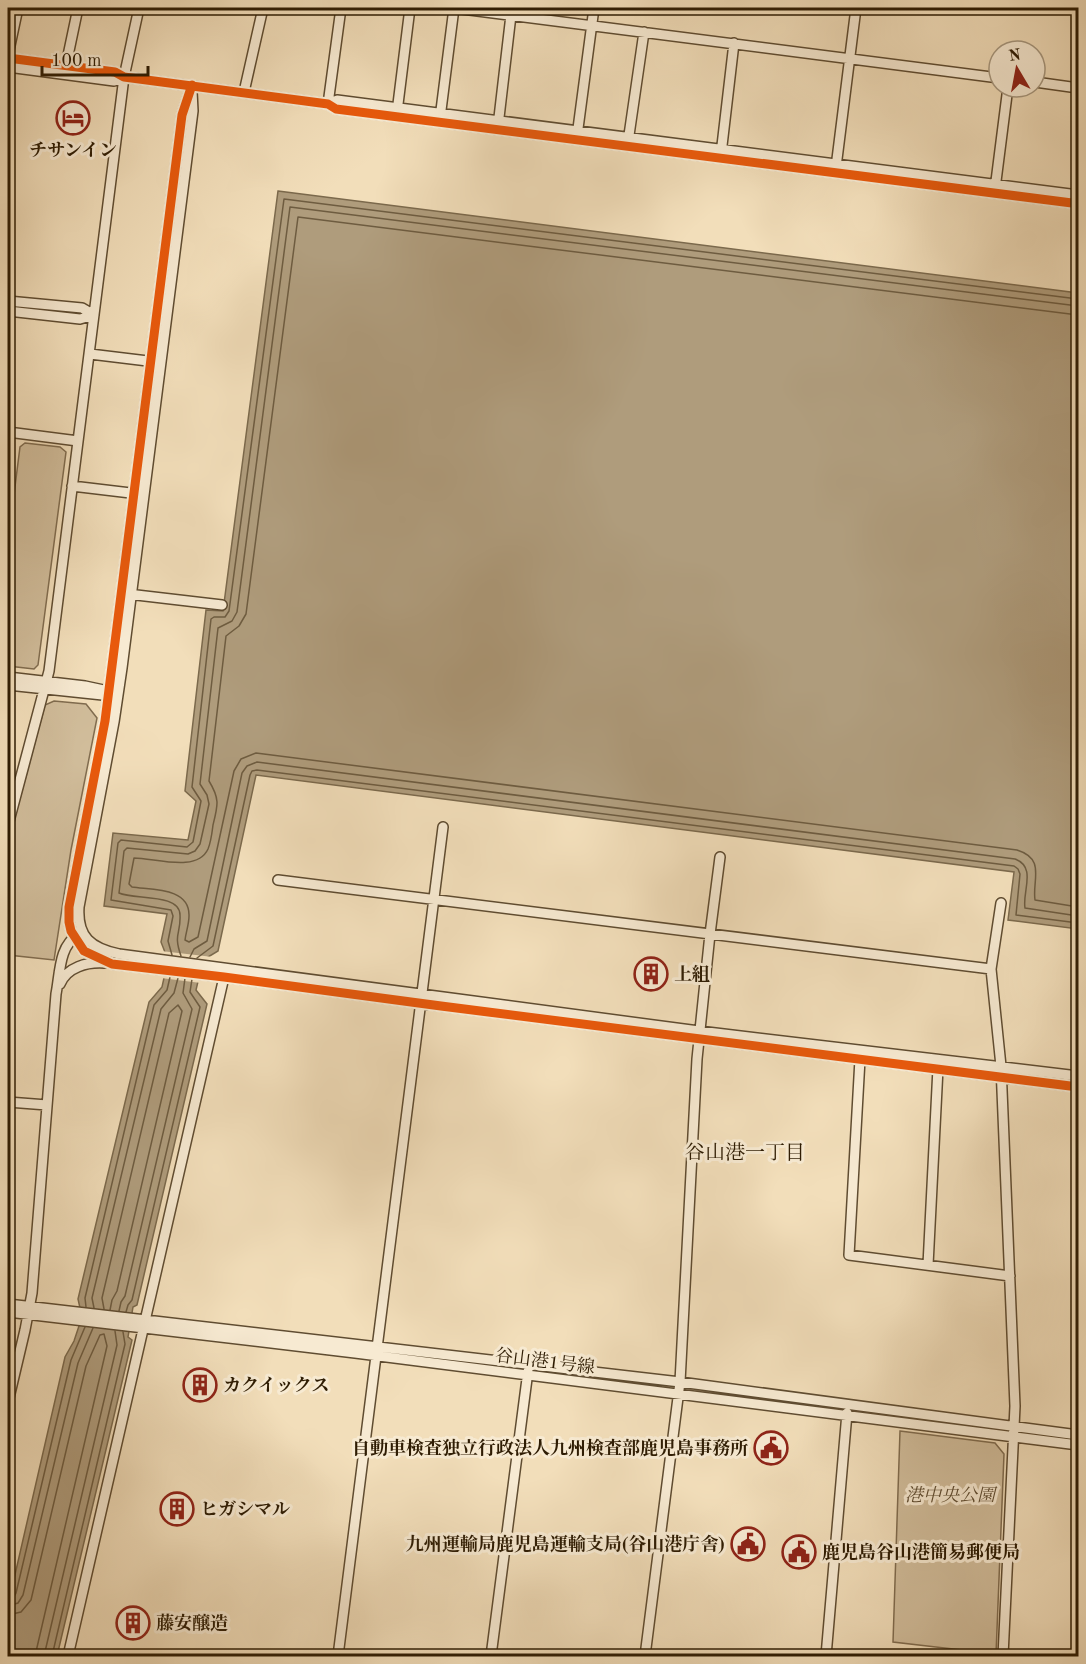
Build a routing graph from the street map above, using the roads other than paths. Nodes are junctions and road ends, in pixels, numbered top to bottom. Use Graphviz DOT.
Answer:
graph roads {
  1 [pos="18,8"];
  2 [pos="78,8"];
  3 [pos="139,8"];
  4 [pos="263,8"];
  5 [pos="341,8"];
  6 [pos="410,8"];
  7 [pos="454,8"];
  8 [pos="594,8"];
  9 [pos="856,8"];
  10 [pos="511,15"];
  11 [pos="592,25"];
  12 [pos="644,32"];
  13 [pos="734,43"];
  14 [pos="8,56"];
  15 [pos="849,58"];
  16 [pos="66,65"];
  17 [pos="8,67"];
  18 [pos="987,76"];
  19 [pos="124,77"];
  20 [pos="1047,84"];
  21 [pos="192,85"];
  22 [pos="1078,88"];
  23 [pos="244,92"];
  24 [pos="1006,99"];
  25 [pos="328,104"];
  26 [pos="397,112"];
  27 [pos="441,118"];
  28 [pos="498,125"];
  29 [pos="578,135"];
  30 [pos="628,141"];
  31 [pos="721,153"];
  32 [pos="836,168"];
  33 [pos="995,188"];
  34 [pos="1078,195"];
  35 [pos="1078,202"];
  36 [pos="8,301"];
  37 [pos="8,310"];
  38 [pos="94,315"];
  39 [pos="90,354"];
  40 [pos="156,362"];
  41 [pos="8,432"];
  42 [pos="78,441"];
  43 [pos="72,486"];
  44 [pos="134,493"];
  45 [pos="144,494"];
  46 [pos="127,594"];
  47 [pos="222,605"];
  48 [pos="8,677"];
  49 [pos="8,685"];
  50 [pos="45,685"];
  51 [pos="112,694"];
  52 [pos="8,822"];
  53 [pos="443,827"];
  54 [pos="720,857"];
  55 [pos="278,880"];
  56 [pos="434,899"];
  57 [pos="1001,903"];
  58 [pos="710,934"];
  59 [pos="79,935"];
  60 [pos="112,964"];
  61 [pos="157,964"];
  62 [pos="991,969"];
  63 [pos="212,971"];
  64 [pos="224,977"];
  65 [pos="422,993"];
  66 [pos="56,994"];
  67 [pos="421,1004"];
  68 [pos="699,1035"];
  69 [pos="860,1059"];
  70 [pos="938,1068"];
  71 [pos="1001,1071"];
  72 [pos="1078,1076"];
  73 [pos="1078,1087"];
  74 [pos="8,1102"];
  75 [pos="46,1105"];
  76 [pos="928,1265"];
  77 [pos="1010,1276"];
  78 [pos="8,1304"];
  79 [pos="28,1311"];
  80 [pos="8,1312"];
  81 [pos="145,1325"];
  82 [pos="377,1351"];
  83 [pos="528,1370"];
  84 [pos="680,1382"];
  85 [pos="679,1394"];
  86 [pos="8,1402"];
  87 [pos="848,1404"];
  88 [pos="846,1416"];
  89 [pos="1014,1431"];
  90 [pos="1078,1435"];
  91 [pos="1078,1445"];
  92 [pos="68,1656"];
  93 [pos="338,1656"];
  94 [pos="491,1656"];
  95 [pos="645,1656"];
  96 [pos="826,1656"];
  97 [pos="1003,1656"];
  1 -- 14 [label="street"];
  2 -- 16 [label="street"];
  3 -- 19 [label="street"];
  4 -- 23 [label="street"];
  5 -- 25 [label="street"];
  6 -- 26 [label="street"];
  7 -- 10 [label="street"];
  7 -- 27 [label="street"];
  8 -- 11 [label="street"];
  9 -- 15 [label="street"];
  10 -- 11 [label="street"];
  10 -- 28 [label="street"];
  11 -- 12 [label="street"];
  11 -- 29 [label="street"];
  12 -- 13 [label="street"];
  12 -- 30 [label="street"];
  13 -- 15 [label="street"];
  13 -- 31 [label="street"];
  14 -- 16 [label="street"];
  15 -- 18 [label="street"];
  15 -- 32 [label="street"];
  16 -- 19 [label="street"];
  17 -- 19 [label="street"];
  19 -- 21 [label="street"];
  19 -- 38 [label="street"];
  20 -- 22 [label="street"];
  21 -- 23 [label="street"];
  21 -- 40 [label="street"];
  23 -- 25 [label="street"];
  24 -- 33 [label="street"];
  25 -- 26 [label="street"];
  26 -- 27 [label="street"];
  27 -- 28 [label="street"];
  28 -- 29 [label="street"];
  29 -- 30 [label="street"];
  30 -- 31 [label="street"];
  31 -- 32 [label="street"];
  32 -- 33 [label="street"];
  33 -- 34 [label="street"];
  33 -- 35 [label="street"];
  36 -- 38 [label="street"];
  37 -- 38 [label="street"];
  38 -- 39 [label="street"];
  39 -- 40 [label="street"];
  39 -- 42 [label="street"];
  40 -- 44 [label="street"];
  40 -- 45 [label="street"];
  41 -- 42 [label="street"];
  42 -- 43 [label="street"];
  43 -- 44 [label="street"];
  43 -- 50 [label="street"];
  44 -- 45 [label="street"];
  44 -- 46 [label="street"];
  45 -- 46 [label="street"];
  46 -- 47 [label="street"];
  46 -- 51 [label="street"];
  48 -- 50 [label="street"];
  49 -- 50 [label="street"];
  50 -- 51 [label="street"];
  50 -- 52 [label="street"];
  51 -- 59 [label="street"];
  53 -- 56 [label="street"];
  54 -- 58 [label="street"];
  55 -- 56 [label="street"];
  56 -- 58 [label="street"];
  56 -- 65 [label="street"];
  57 -- 62 [label="street"];
  58 -- 62 [label="street"];
  58 -- 68 [label="street"];
  59 -- 60 [label="street"];
  59 -- 61 [label="street"];
  59 -- 66 [label="street"];
  60 -- 61 [label="street"];
  60 -- 66 [label="street"];
  61 -- 63 [label="street"];
  62 -- 71 [label="street"];
  63 -- 64 [label="street"];
  63 -- 65 [label="street"];
  64 -- 67 [label="street"];
  64 -- 81 [label="street"];
  65 -- 67 [label="street"];
  65 -- 68 [label="street"];
  66 -- 75 [label="street"];
  67 -- 68 [label="street"];
  67 -- 82 [label="street"];
  68 -- 69 [label="street"];
  68 -- 71 [label="street"];
  68 -- 84 [label="street"];
  69 -- 70 [label="street"];
  69 -- 76 [label="street"];
  70 -- 71 [label="street"];
  70 -- 76 [label="street"];
  71 -- 72 [label="street"];
  71 -- 73 [label="street"];
  71 -- 77 [label="street"];
  74 -- 75 [label="street"];
  75 -- 79 [label="street"];
  76 -- 77 [label="street"];
  77 -- 89 [label="street"];
  78 -- 79 [label="street, 谷山港1号線"];
  79 -- 80 [label="street, 谷山港1号線"];
  79 -- 81 [label="street, 谷山港1号線"];
  79 -- 86 [label="street"];
  81 -- 82 [label="street, 谷山港1号線"];
  81 -- 92 [label="street"];
  82 -- 83 [label="street, 谷山港1号線"];
  82 -- 93 [label="street"];
  83 -- 84 [label="street, 谷山港1号線"];
  83 -- 85 [label="street, 谷山港1号線"];
  83 -- 94 [label="street"];
  84 -- 85 [label="street"];
  84 -- 87 [label="street, 谷山港1号線"];
  85 -- 88 [label="street, 谷山港1号線"];
  85 -- 95 [label="street"];
  87 -- 88 [label="street"];
  87 -- 89 [label="street, 谷山港1号線"];
  88 -- 89 [label="street, 谷山港1号線"];
  88 -- 96 [label="street"];
  89 -- 90 [label="street, 谷山港1号線"];
  89 -- 91 [label="street, 谷山港1号線"];
  89 -- 97 [label="street"];
}
